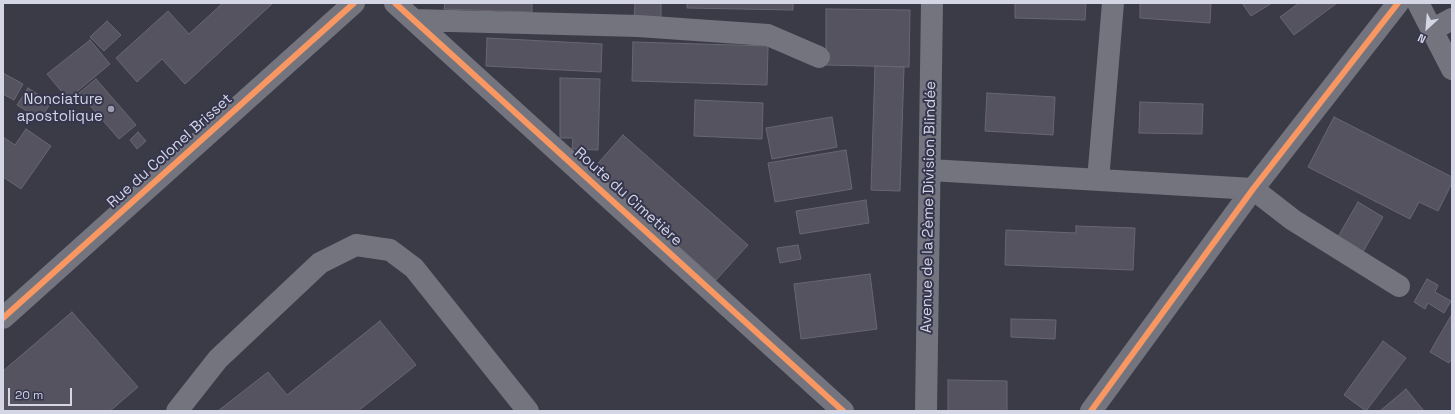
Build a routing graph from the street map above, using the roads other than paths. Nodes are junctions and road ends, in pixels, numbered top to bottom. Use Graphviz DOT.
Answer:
graph roads {
  1 [pos="354,3"];
  2 [pos="395,3"];
  3 [pos="932,3"];
  4 [pos="1113,3"];
  5 [pos="1398,3"];
  6 [pos="1418,3"];
  7 [pos="1452,19"];
  8 [pos="414,20"];
  9 [pos="1432,30"];
  10 [pos="819,57"];
  11 [pos="1452,69"];
  12 [pos="930,170"];
  13 [pos="1098,180"];
  14 [pos="1253,189"];
  15 [pos="1399,286"];
  16 [pos="3,318"];
  17 [pos="177,411"];
  18 [pos="528,411"];
  19 [pos="843,411"];
  20 [pos="926,411"];
  21 [pos="1091,411"];
  1 -- 16 [label="street, Rue du Colonel Brisset"];
  2 -- 8 [label="street, Route du Cimetière"];
  3 -- 12 [label="street, Avenue de la 2ème Division Blindée"];
  4 -- 13 [label="street"];
  5 -- 14 [label="street"];
  6 -- 9 [label="street"];
  7 -- 9 [label="street"];
  8 -- 10 [label="street"];
  8 -- 19 [label="street, Route du Cimetière"];
  9 -- 11 [label="street"];
  12 -- 13 [label="street"];
  12 -- 20 [label="street, Avenue de la 2ème Division Blindée"];
  13 -- 14 [label="street"];
  14 -- 15 [label="street"];
  14 -- 21 [label="street"];
  17 -- 18 [label="street"];
}
